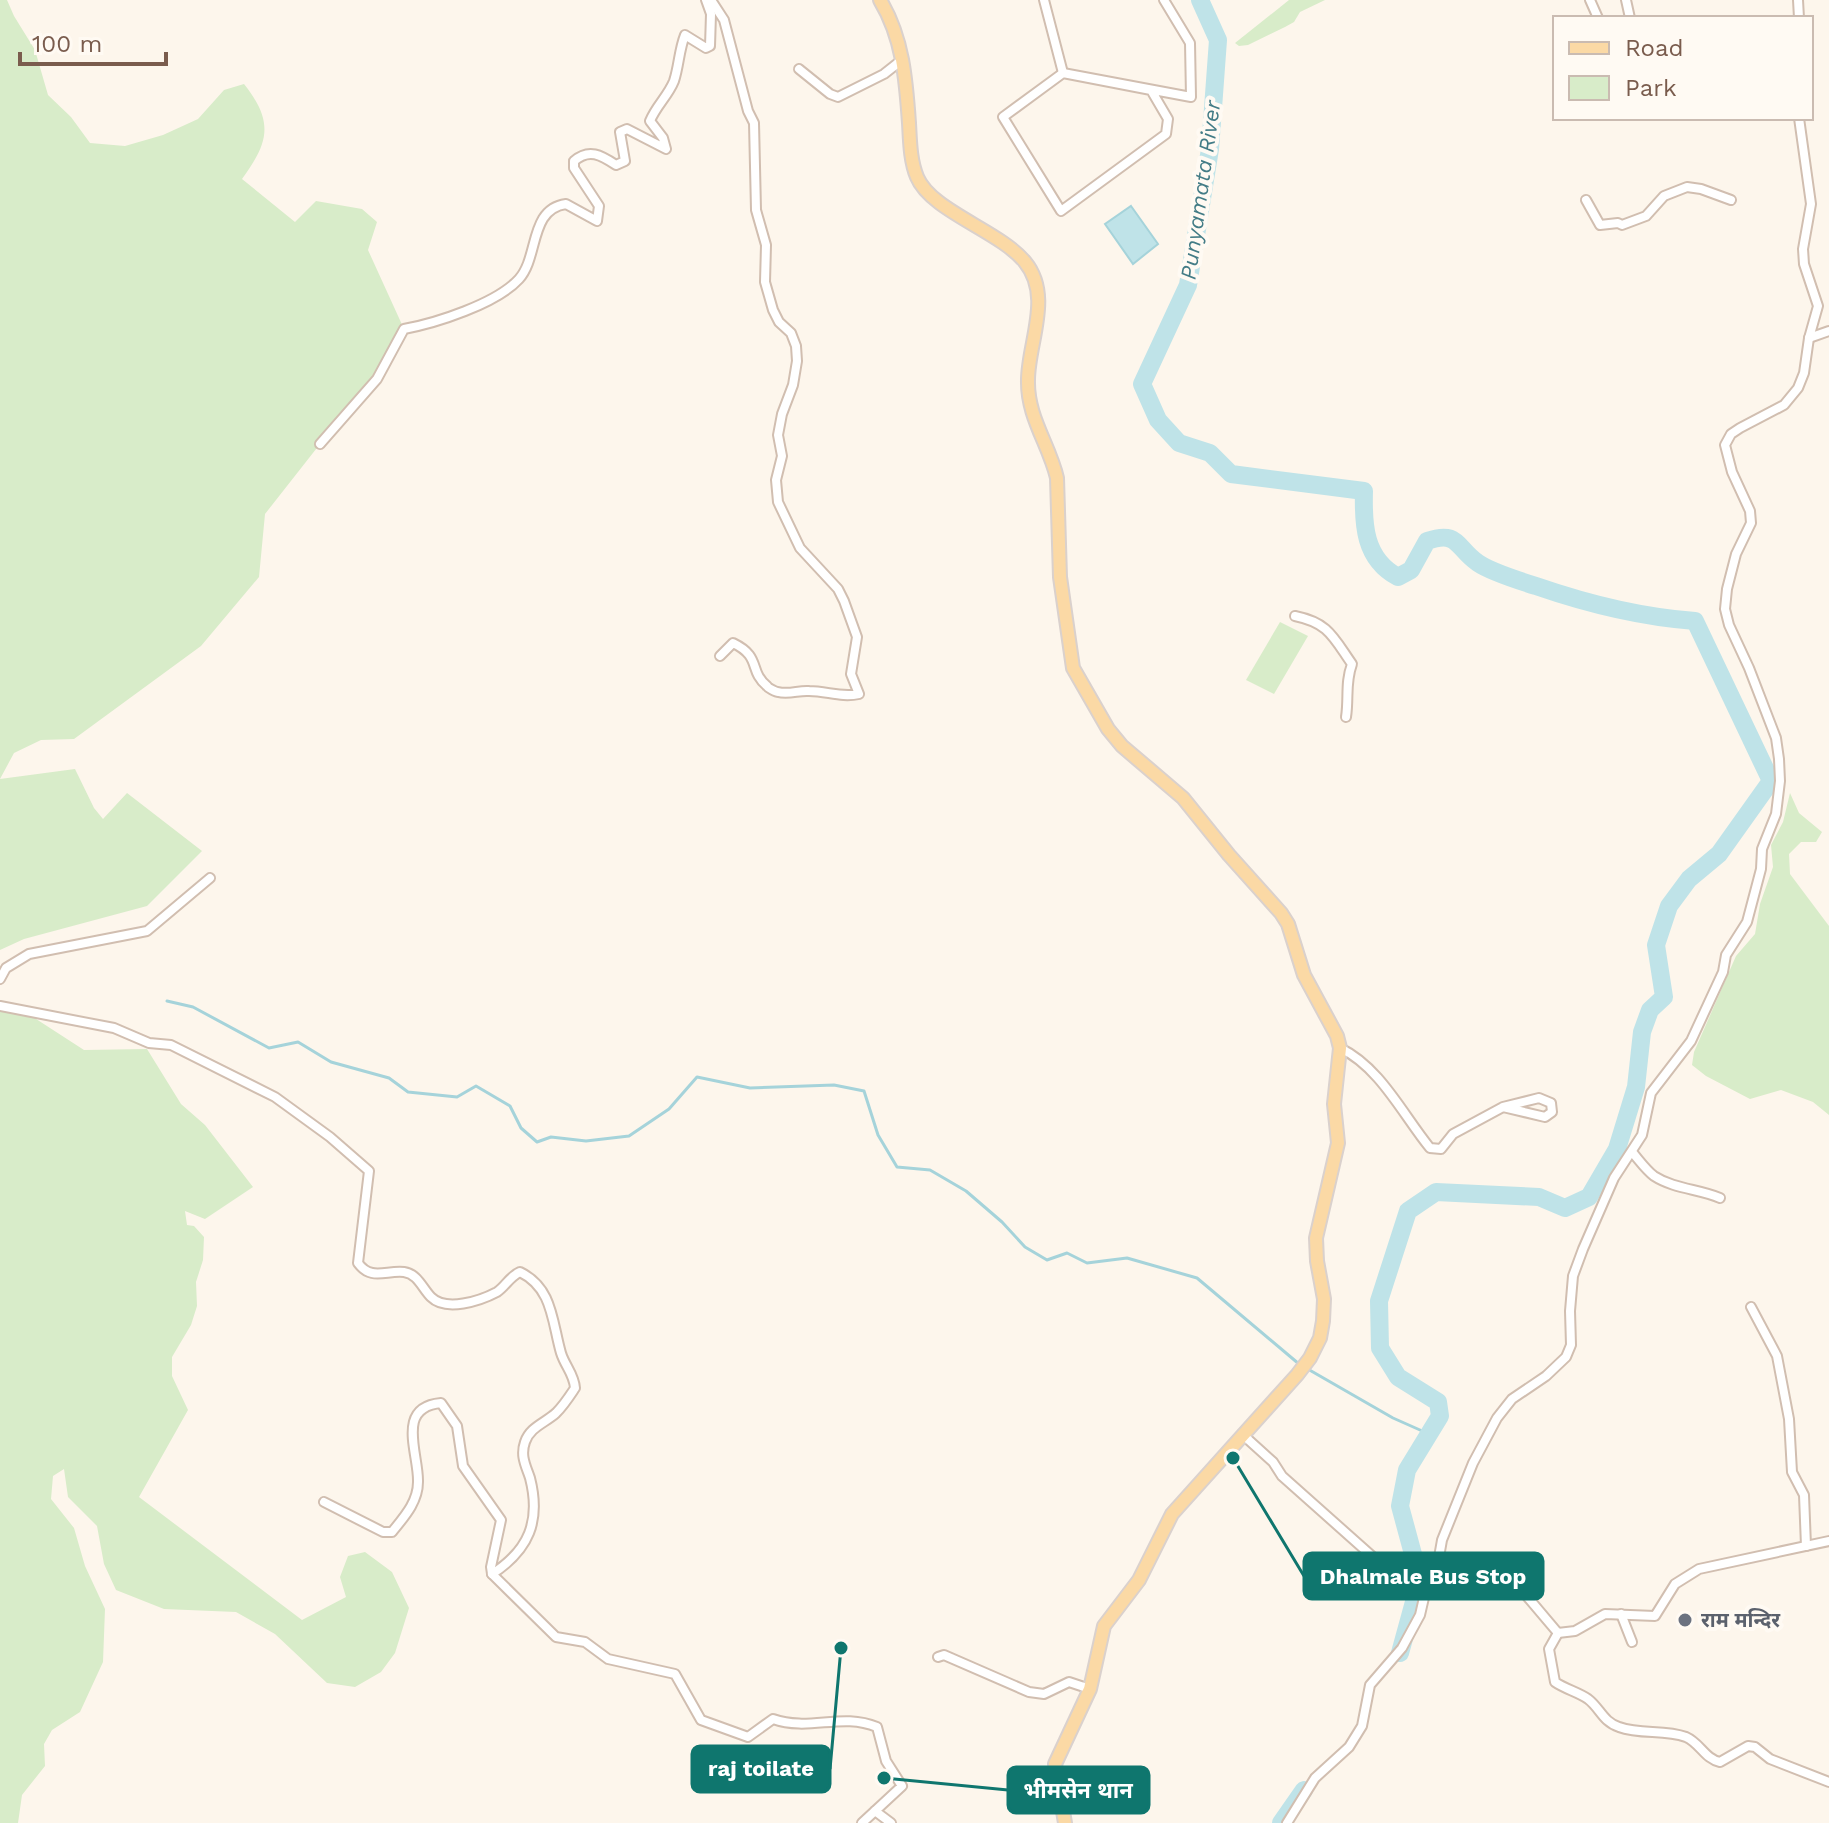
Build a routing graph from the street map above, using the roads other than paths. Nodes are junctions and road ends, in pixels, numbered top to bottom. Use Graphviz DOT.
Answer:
graph roads {
  1 [pos="708,0"];
  2 [pos="880,0"];
  3 [pos="1044,0"];
  4 [pos="1164,0"];
  5 [pos="903,59"];
  6 [pos="799,69"];
  7 [pos="1063,73"];
  8 [pos="1799,120"];
  9 [pos="1586,200"];
  10 [pos="1731,200"];
  11 [pos="1829,331"];
  12 [pos="1809,338"];
  13 [pos="320,444"];
  14 [pos="1295,616"];
  15 [pos="720,656"];
  16 [pos="1346,717"];
  17 [pos="210,878"];
  18 [pos="0,979"];
  19 [pos="0,1006"];
  20 [pos="1340,1048"];
  21 [pos="1503,1107"];
  22 [pos="1632,1152"];
  23 [pos="1720,1198"];
  24 [pos="1751,1307"];
  25 [pos="1242,1434"];
  26 [pos="324,1502"];
  27 [pos="1829,1541"];
  28 [pos="1806,1546"];
  29 [pos="492,1574"];
  30 [pos="1436,1574"];
  31 [pos="1621,1614"];
  32 [pos="1558,1633"];
  33 [pos="1632,1642"];
  34 [pos="938,1657"];
  35 [pos="1090,1689"];
  36 [pos="1829,1782"];
  37 [pos="875,1811"];
  38 [pos="862,1823"];
  39 [pos="891,1823"];
  40 [pos="1065,1823"];
  41 [pos="1287,1823"];
  1 -- 13 [label="street"];
  1 -- 15 [label="street"];
  2 -- 5 [label="main road"];
  3 -- 7 [label="street"];
  4 -- 7 [label="street"];
  5 -- 6 [label="street"];
  5 -- 20 [label="main road"];
  7 -- 7 [label="street"];
  8 -- 12 [label="street"];
  9 -- 10 [label="street"];
  11 -- 12 [label="street"];
  12 -- 22 [label="street"];
  14 -- 16 [label="street"];
  17 -- 18 [label="street"];
  19 -- 29 [label="street"];
  20 -- 21 [label="street"];
  20 -- 25 [label="main road"];
  21 -- 21 [label="street"];
  22 -- 23 [label="street"];
  22 -- 30 [label="street"];
  24 -- 28 [label="street"];
  25 -- 30 [label="street"];
  25 -- 35 [label="main road"];
  26 -- 29 [label="street"];
  27 -- 28 [label="street"];
  28 -- 31 [label="street"];
  29 -- 37 [label="street"];
  30 -- 32 [label="street"];
  30 -- 41 [label="street"];
  31 -- 32 [label="street"];
  31 -- 33 [label="street"];
  32 -- 36 [label="street"];
  34 -- 35 [label="street"];
  35 -- 40 [label="main road"];
  37 -- 38 [label="street"];
  37 -- 39 [label="street"];
}
